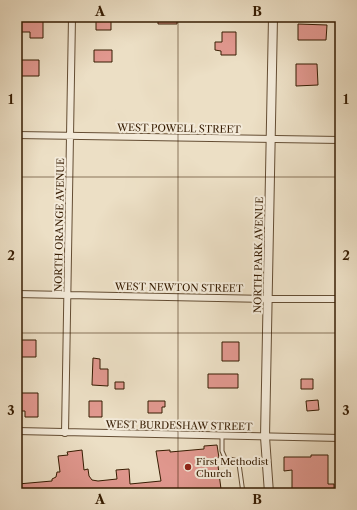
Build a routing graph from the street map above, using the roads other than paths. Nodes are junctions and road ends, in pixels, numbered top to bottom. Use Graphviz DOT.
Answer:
graph roads {
  1 [pos="72,17"];
  2 [pos="273,17"];
  3 [pos="17,135"];
  4 [pos="70,136"];
  5 [pos="270,140"];
  6 [pos="340,140"];
  7 [pos="17,294"];
  8 [pos="68,295"];
  9 [pos="268,299"];
  10 [pos="340,299"];
  11 [pos="17,431"];
  12 [pos="65,433"];
  13 [pos="222,436"];
  14 [pos="265,437"];
  15 [pos="340,438"];
  16 [pos="243,493"];
  17 [pos="268,493"];
  1 -- 4 [label="street, NORTH ORANGE AVENUE"];
  2 -- 5 [label="street, NORTH PARK AVENUE"];
  3 -- 4 [label="street, WEST POWELL STREET"];
  4 -- 5 [label="street, WEST POWELL STREET"];
  4 -- 8 [label="street, NORTH ORANGE AVENUE"];
  5 -- 6 [label="street, WEST POWELL STREET"];
  5 -- 9 [label="street, NORTH PARK AVENUE"];
  7 -- 8 [label="street, WEST NEWTON STREET"];
  8 -- 9 [label="street, WEST NEWTON STREET"];
  8 -- 12 [label="street, NORTH ORANGE AVENUE"];
  9 -- 10 [label="street, WEST NEWTON STREET"];
  9 -- 14 [label="street, NORTH PARK AVENUE"];
  11 -- 12 [label="street, WEST BURDESHAW STREET"];
  12 -- 13 [label="street, WEST BURDESHAW STREET"];
  13 -- 14 [label="street, WEST BURDESHAW STREET"];
  13 -- 16 [label="lane"];
  14 -- 15 [label="street, WEST BURDESHAW STREET"];
  14 -- 17 [label="street, NORTH PARK AVENUE"];
}
